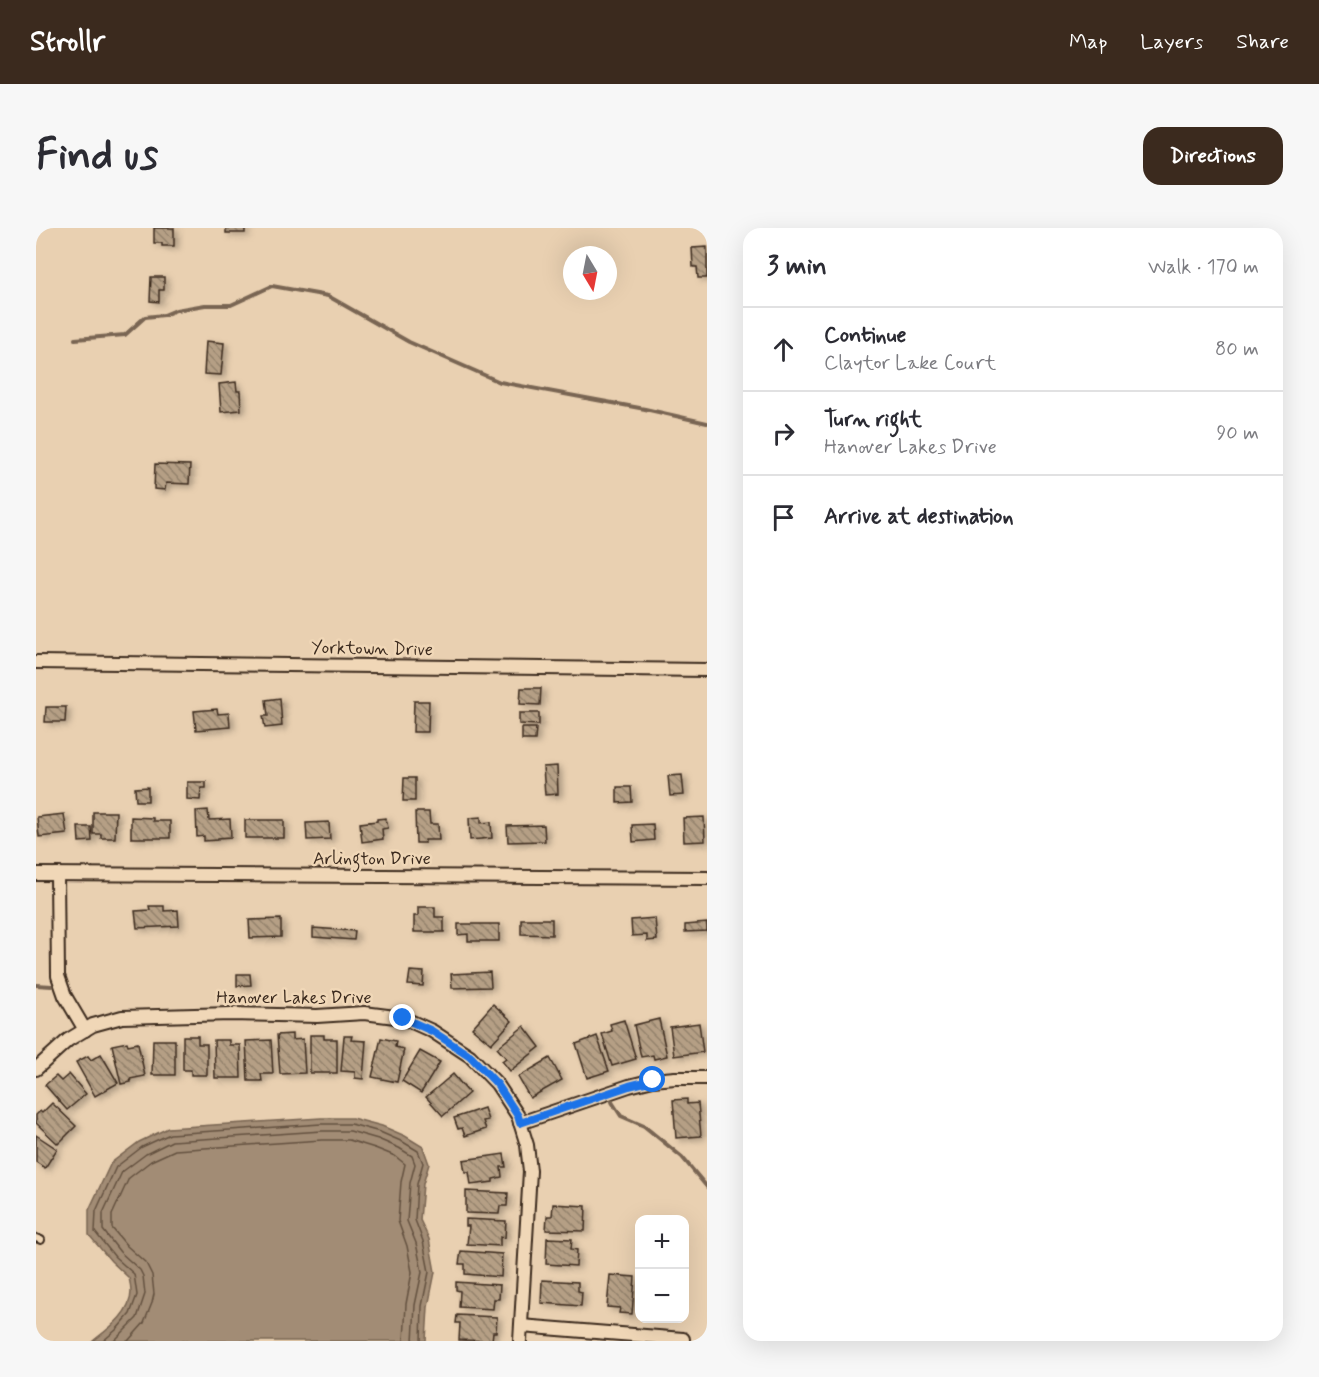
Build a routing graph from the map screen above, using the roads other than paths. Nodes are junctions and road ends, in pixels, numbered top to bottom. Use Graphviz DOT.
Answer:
graph roads {
  1 [pos="36,662"];
  2 [pos="707,670"];
  3 [pos="36,874"];
  4 [pos="57,874"];
  5 [pos="707,878"];
  6 [pos="85,1030"];
  7 [pos="36,1069"];
  8 [pos="707,1078"];
  9 [pos="520,1123"];
  10 [pos="521,1326"];
  11 [pos="520,1341"];
  12 [pos="682,1341"];
  1 -- 2 [label="street, Yorktown Drive"];
  3 -- 4 [label="street, Arlington Drive"];
  4 -- 5 [label="street, Arlington Drive"];
  4 -- 6 [label="street"];
  6 -- 7 [label="street, Hanover Lakes Drive"];
  6 -- 9 [label="street, Hanover Lakes Drive"];
  8 -- 9 [label="street"];
  9 -- 10 [label="street, Hanover Lakes Drive"];
  10 -- 11 [label="street, Hanover Lakes Drive"];
  10 -- 12 [label="street"];
}
